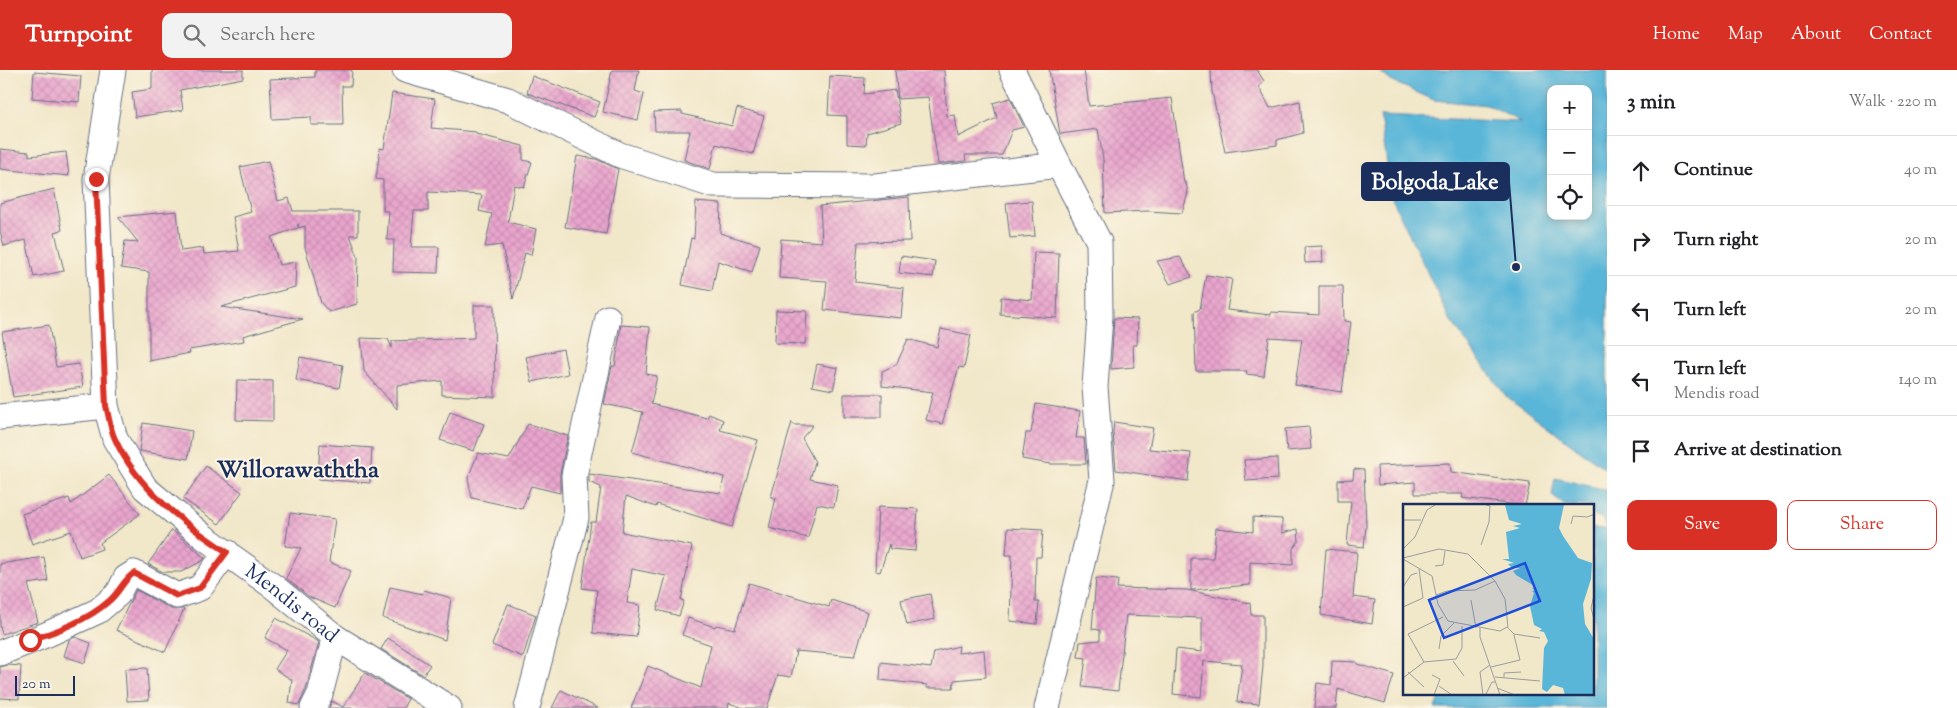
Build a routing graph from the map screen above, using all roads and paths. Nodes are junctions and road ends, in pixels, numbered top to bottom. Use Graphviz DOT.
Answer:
graph roads {
  1 [pos="113,70"];
  2 [pos="404,70"];
  3 [pos="1012,70"];
  4 [pos="1059,165"];
  5 [pos="608,318"];
  6 [pos="106,406"];
  7 [pos="0,417"];
  8 [pos="227,552"];
  9 [pos="335,637"];
  10 [pos="0,653"];
  11 [pos="313,708"];
  12 [pos="449,708"];
  13 [pos="527,708"];
  14 [pos="1048,708"];
  1 -- 6 [label="street, Mendis road"];
  2 -- 4 [label="street"];
  3 -- 4 [label="street"];
  4 -- 14 [label="street"];
  5 -- 13 [label="street"];
  6 -- 7 [label="street"];
  6 -- 8 [label="street, Mendis road"];
  8 -- 9 [label="street, Mendis road"];
  8 -- 10 [label="street"];
  9 -- 11 [label="street"];
  9 -- 12 [label="street, Mendis road"];
}
